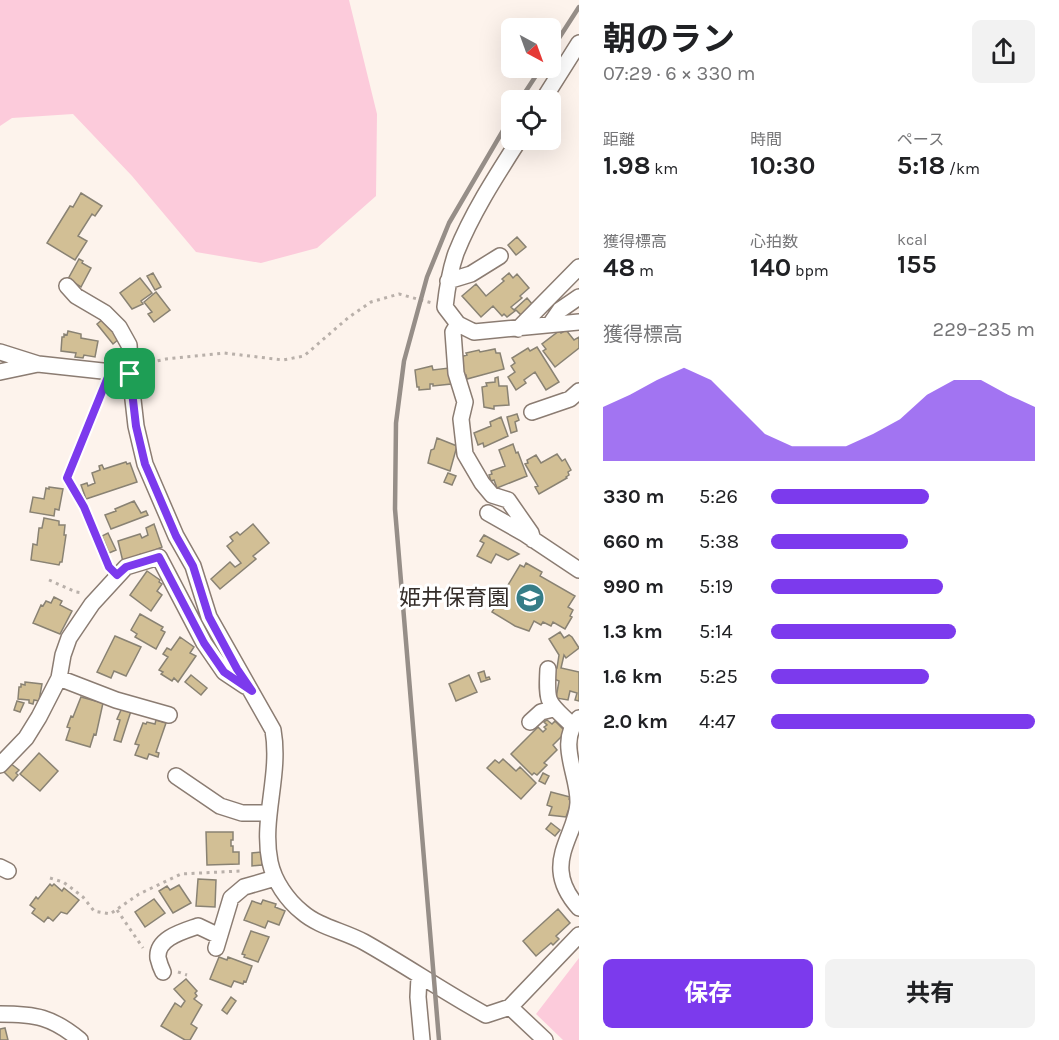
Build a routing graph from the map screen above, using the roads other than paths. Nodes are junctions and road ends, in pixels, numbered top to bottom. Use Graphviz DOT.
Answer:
graph roads {
  1 [pos="579,43"];
  2 [pos="549,90"];
  3 [pos="513,150"];
  4 [pos="500,256"];
  5 [pos="579,267"];
  6 [pos="448,281"];
  7 [pos="67,286"];
  8 [pos="579,297"];
  9 [pos="579,322"];
  10 [pos="550,323"];
  11 [pos="458,324"];
  12 [pos="518,329"];
  13 [pos="0,352"];
  14 [pos="38,364"];
  15 [pos="0,372"];
  16 [pos="130,374"];
  17 [pos="579,391"];
  18 [pos="532,412"];
  19 [pos="488,513"];
  20 [pos="533,540"];
  21 [pos="579,570"];
  22 [pos="548,669"];
  23 [pos="59,678"];
  24 [pos="252,691"];
  25 [pos="554,709"];
  26 [pos="169,715"];
  27 [pos="576,721"];
  28 [pos="530,722"];
  29 [pos="0,765"];
  30 [pos="176,776"];
  31 [pos="269,813"];
  32 [pos="275,879"];
  33 [pos="579,908"];
  34 [pos="579,935"];
  35 [pos="162,972"];
  36 [pos="419,977"];
  37 [pos="510,1007"];
  38 [pos="0,1014"];
  39 [pos="80,1040"];
  40 [pos="422,1040"];
  41 [pos="545,1040"];
  1 -- 2 [label="street"];
  3 -- 6 [label="street"];
  4 -- 6 [label="street"];
  5 -- 12 [label="street"];
  6 -- 11 [label="street"];
  7 -- 16 [label="street"];
  8 -- 10 [label="street"];
  9 -- 10 [label="street"];
  10 -- 12 [label="street"];
  11 -- 12 [label="street"];
  11 -- 20 [label="street"];
  13 -- 14 [label="street"];
  14 -- 15 [label="street"];
  14 -- 16 [label="street"];
  16 -- 24 [label="street"];
  17 -- 18 [label="street"];
  19 -- 20 [label="street"];
  20 -- 21 [label="street"];
  22 -- 25 [label="street"];
  23 -- 24 [label="street"];
  23 -- 26 [label="street"];
  23 -- 29 [label="street"];
  24 -- 31 [label="street"];
  25 -- 27 [label="street"];
  25 -- 28 [label="street"];
  27 -- 33 [label="street"];
  30 -- 31 [label="street"];
  31 -- 32 [label="street"];
  32 -- 35 [label="street"];
  32 -- 36 [label="street"];
  34 -- 37 [label="street"];
  36 -- 37 [label="street"];
  36 -- 40 [label="street"];
  37 -- 41 [label="street"];
  38 -- 39 [label="street"];
}
